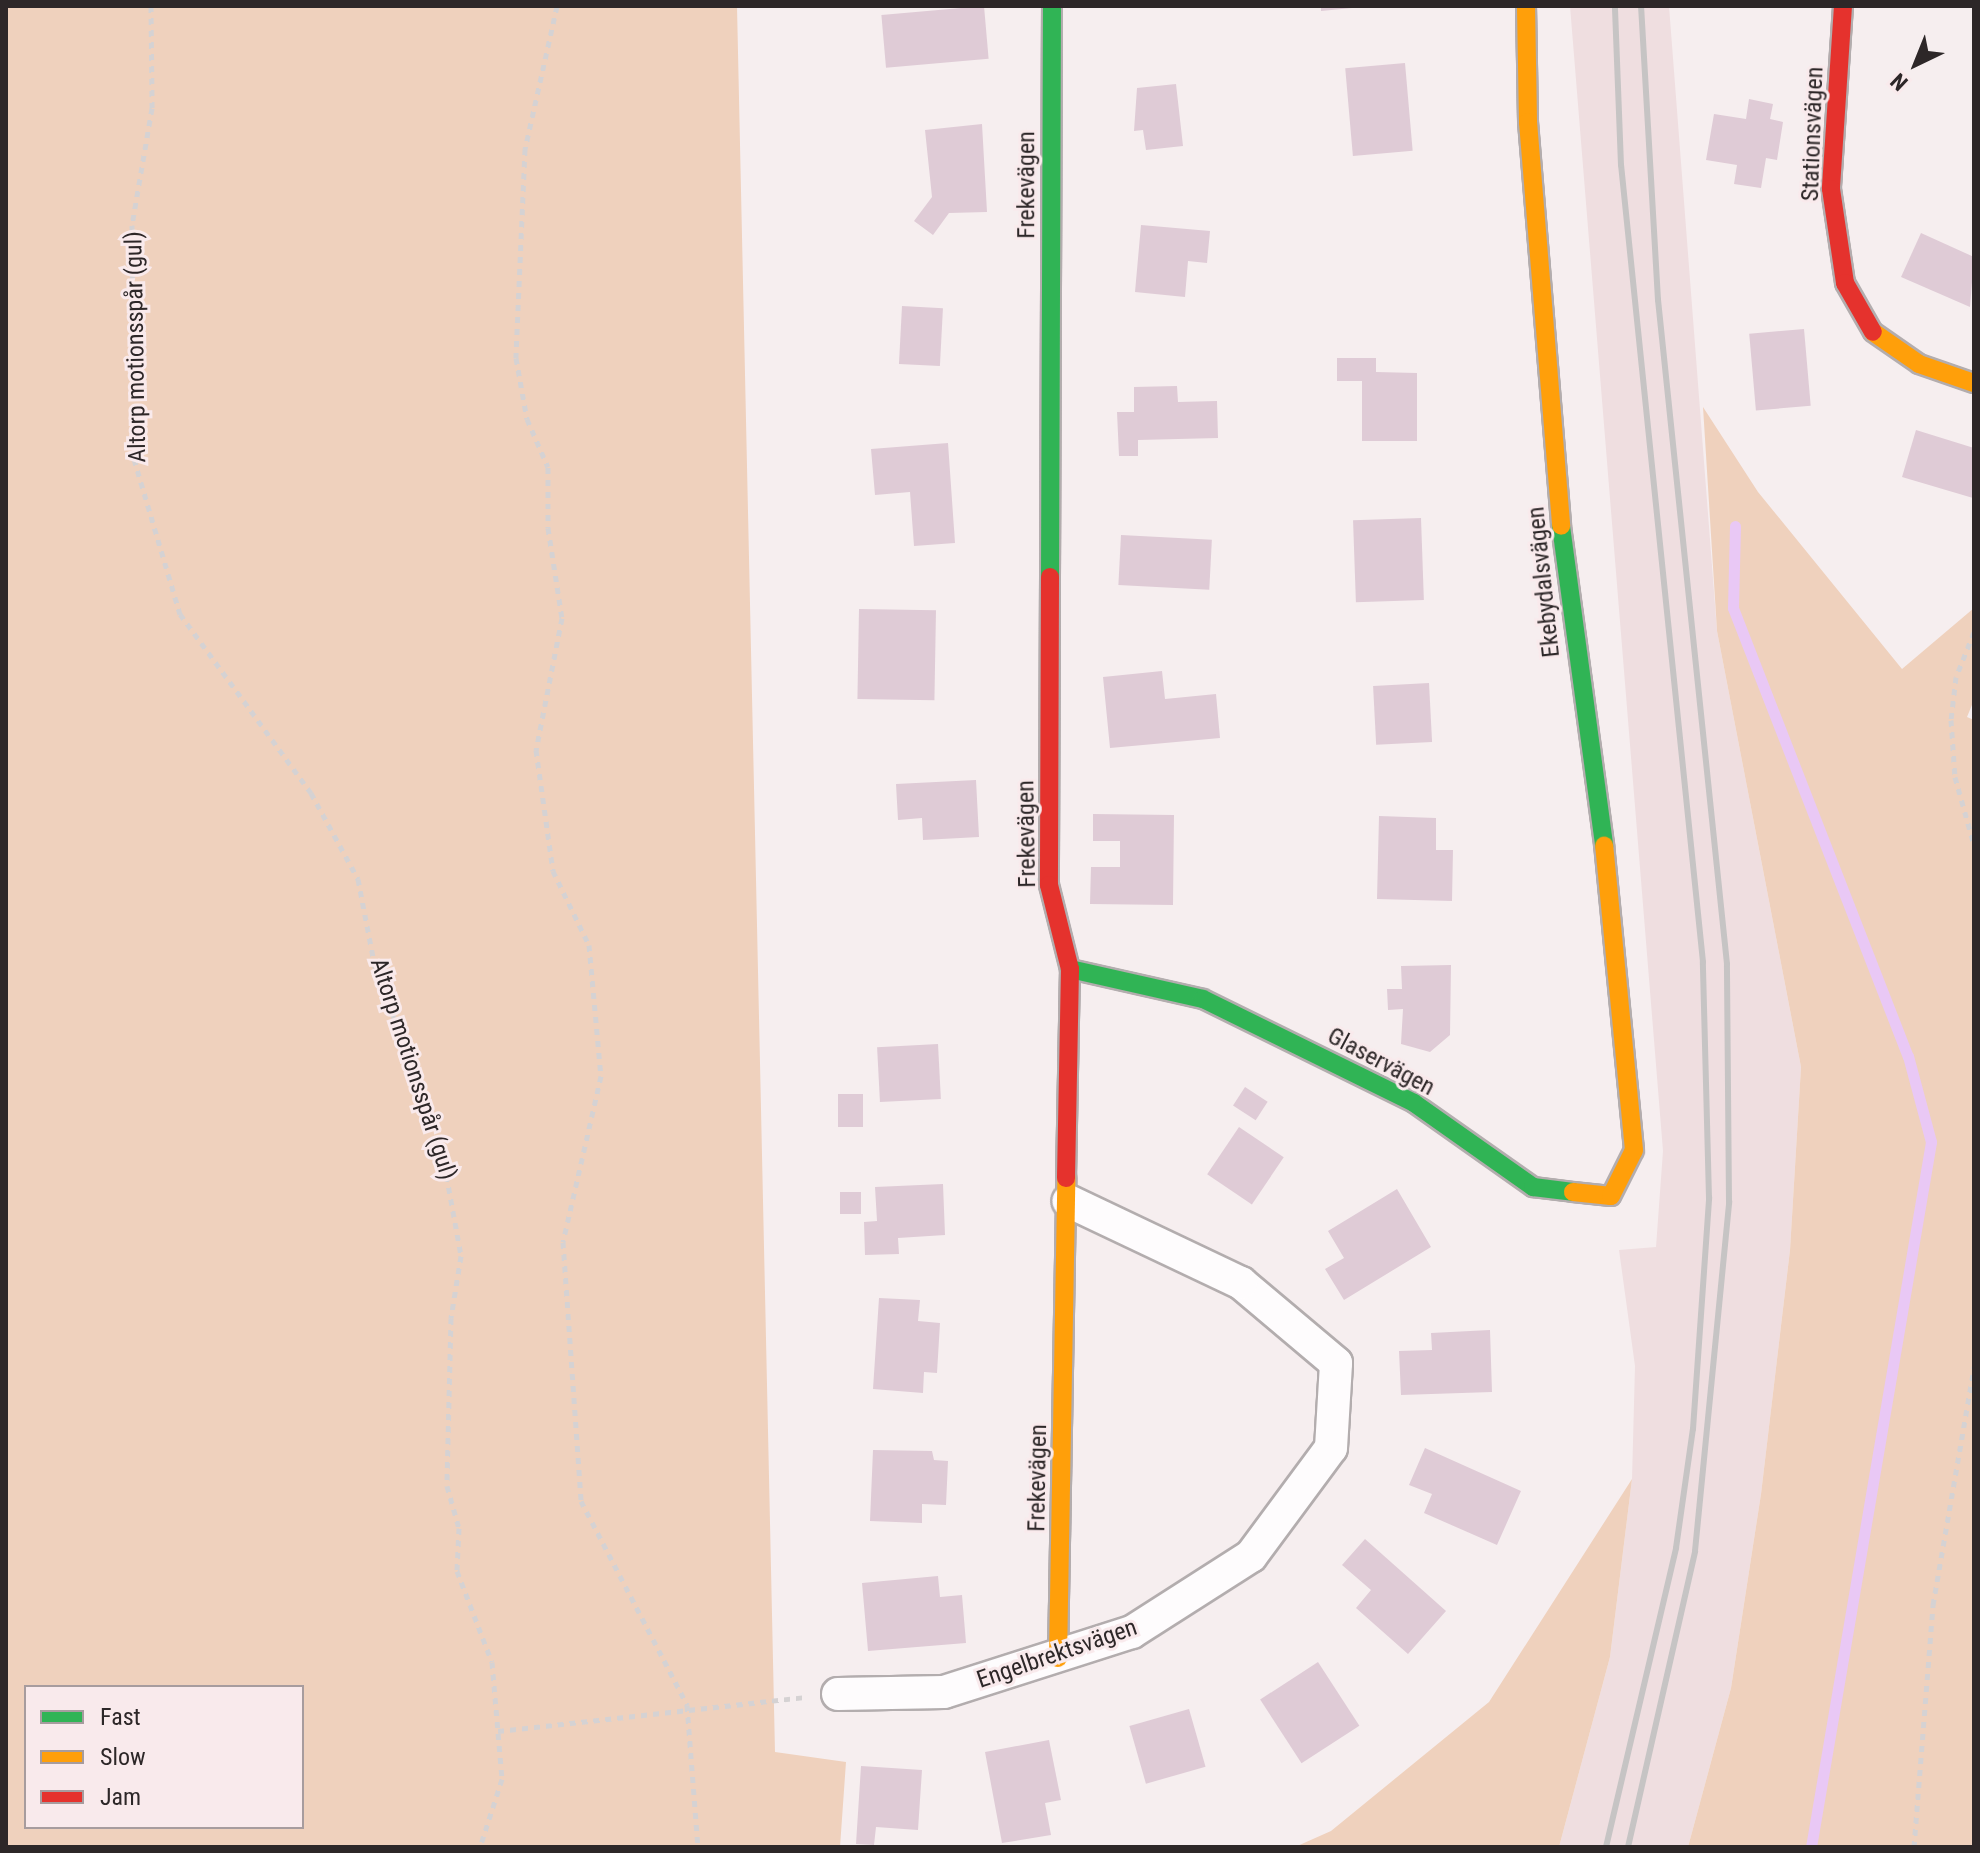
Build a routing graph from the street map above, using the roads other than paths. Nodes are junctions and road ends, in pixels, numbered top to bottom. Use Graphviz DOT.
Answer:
graph roads {
  1 [pos="1052,6"];
  2 [pos="1526,6"];
  3 [pos="1843,6"];
  4 [pos="1974,383"];
  5 [pos="1070,969"];
  6 [pos="1634,1150"];
  7 [pos="1068,1201"];
  8 [pos="1058,1658"];
  9 [pos="838,1694"];
  1 -- 5 [label="street, Frekevägen"];
  2 -- 6 [label="street, Ekebydalsvägen"];
  3 -- 4 [label="street, Stationsvägen"];
  5 -- 6 [label="street, Glaservägen"];
  5 -- 7 [label="street, Frekevägen"];
  7 -- 8 [label="street, Frekevägen"];
  7 -- 8 [label="street, Engelbrektsvägen"];
  8 -- 9 [label="street, Engelbrektsvägen"];
}
